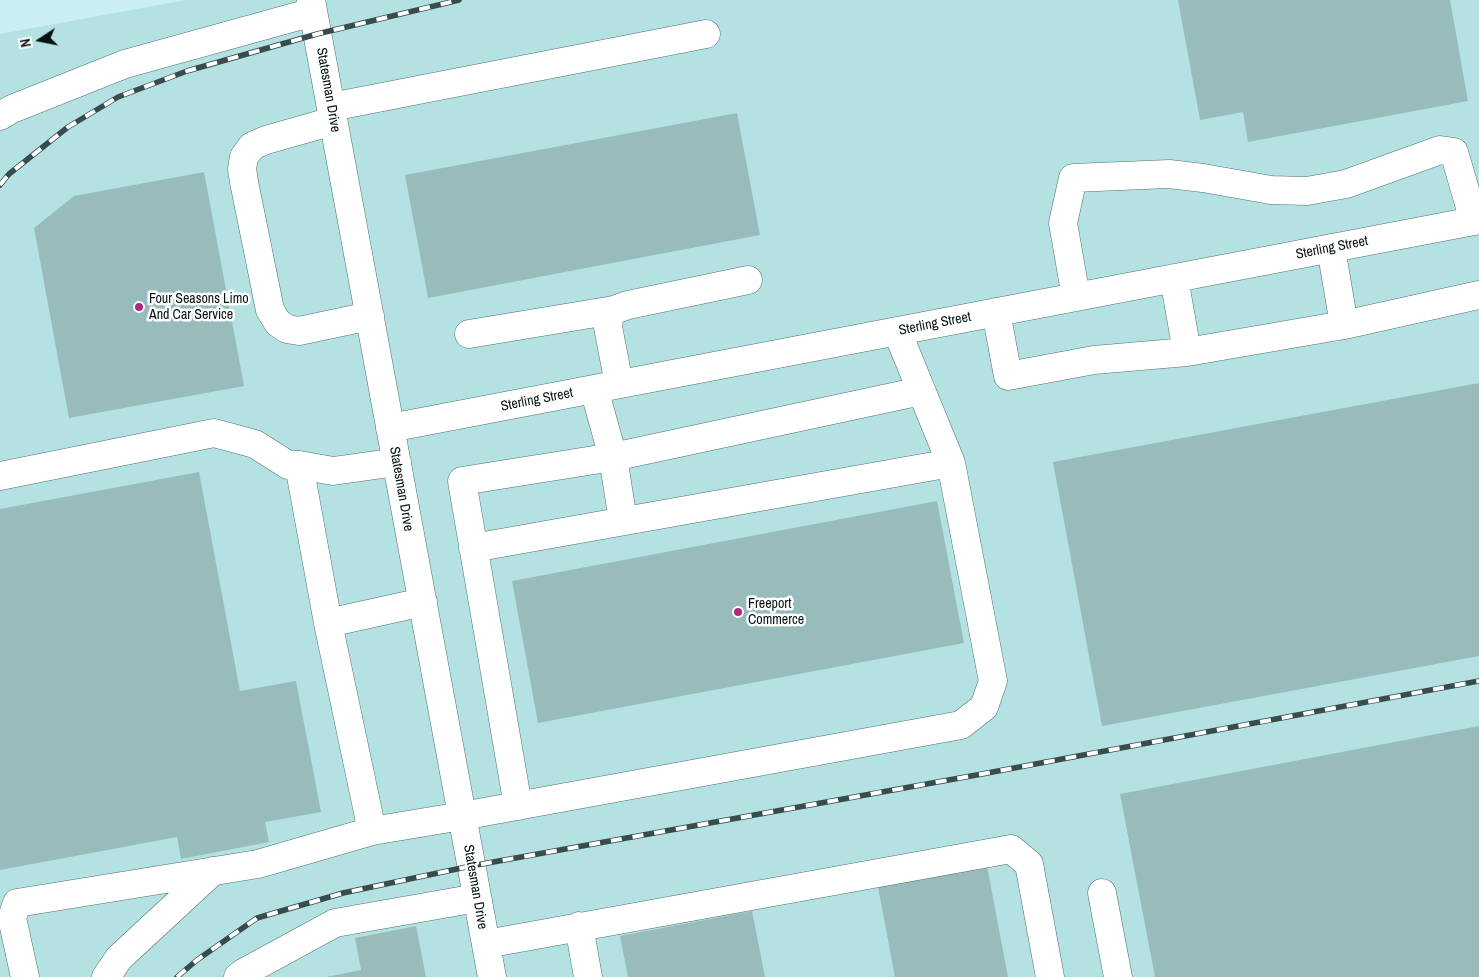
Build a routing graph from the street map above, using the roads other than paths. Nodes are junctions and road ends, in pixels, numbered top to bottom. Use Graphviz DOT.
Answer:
graph roads {
  1 [pos="312,6"];
  2 [pos="706,34"];
  3 [pos="332,114"];
  4 [pos="0,116"];
  5 [pos="1477,220"];
  6 [pos="1330,248"];
  7 [pos="1174,278"];
  8 [pos="748,280"];
  9 [pos="1479,295"];
  10 [pos="1076,297"];
  11 [pos="614,310"];
  12 [pos="996,312"];
  13 [pos="370,316"];
  14 [pos="1344,325"];
  15 [pos="897,331"];
  16 [pos="469,334"];
  17 [pos="1187,352"];
  18 [pos="606,387"];
  19 [pos="922,392"];
  20 [pos="390,428"];
  21 [pos="613,457"];
  22 [pos="396,462"];
  23 [pos="951,463"];
  24 [pos="299,465"];
  25 [pos="0,476"];
  26 [pos="623,521"];
  27 [pos="473,548"];
  28 [pos="423,602"];
  29 [pos="328,623"];
  30 [pos="518,806"];
  31 [pos="462,816"];
  32 [pos="372,831"];
  33 [pos="213,871"];
  34 [pos="1102,893"];
  35 [pos="477,898"];
  36 [pos="579,926"];
  37 [pos="486,944"];
  38 [pos="26,977"];
  39 [pos="106,977"];
  40 [pos="238,977"];
  41 [pos="492,977"];
  42 [pos="588,977"];
  43 [pos="1050,977"];
  44 [pos="1118,977"];
  1 -- 3 [label="street, Statesman Drive"];
  1 -- 4 [label="street"];
  2 -- 3 [label="street"];
  3 -- 13 [label="street, Statesman Drive"];
  3 -- 13 [label="street"];
  5 -- 6 [label="street, Sterling Street"];
  5 -- 10 [label="street"];
  6 -- 7 [label="street, Sterling Street"];
  6 -- 14 [label="street"];
  7 -- 10 [label="street, Sterling Street"];
  7 -- 17 [label="street"];
  8 -- 11 [label="street"];
  9 -- 14 [label="street"];
  10 -- 12 [label="street, Sterling Street"];
  11 -- 16 [label="street"];
  11 -- 18 [label="street"];
  12 -- 15 [label="street, Sterling Street"];
  12 -- 17 [label="street"];
  13 -- 20 [label="street, Statesman Drive"];
  14 -- 17 [label="street"];
  15 -- 18 [label="street, Sterling Street"];
  15 -- 19 [label="street"];
  18 -- 20 [label="street, Sterling Street"];
  18 -- 21 [label="street"];
  19 -- 21 [label="street"];
  19 -- 23 [label="street"];
  20 -- 22 [label="street, Statesman Drive"];
  21 -- 26 [label="street"];
  21 -- 27 [label="street"];
  22 -- 24 [label="street"];
  22 -- 28 [label="street, Statesman Drive"];
  23 -- 26 [label="street"];
  23 -- 30 [label="street"];
  24 -- 25 [label="street"];
  24 -- 29 [label="street"];
  26 -- 27 [label="street"];
  27 -- 30 [label="street"];
  28 -- 29 [label="street"];
  28 -- 31 [label="street, Statesman Drive"];
  29 -- 32 [label="street"];
  30 -- 31 [label="street"];
  31 -- 32 [label="street"];
  31 -- 35 [label="street, Statesman Drive"];
  32 -- 33 [label="street"];
  33 -- 38 [label="street"];
  33 -- 39 [label="street"];
  34 -- 44 [label="street"];
  35 -- 37 [label="street, Statesman Drive"];
  35 -- 40 [label="street"];
  36 -- 37 [label="street"];
  36 -- 42 [label="street"];
  36 -- 43 [label="street"];
  37 -- 41 [label="street, Statesman Drive"];
}
